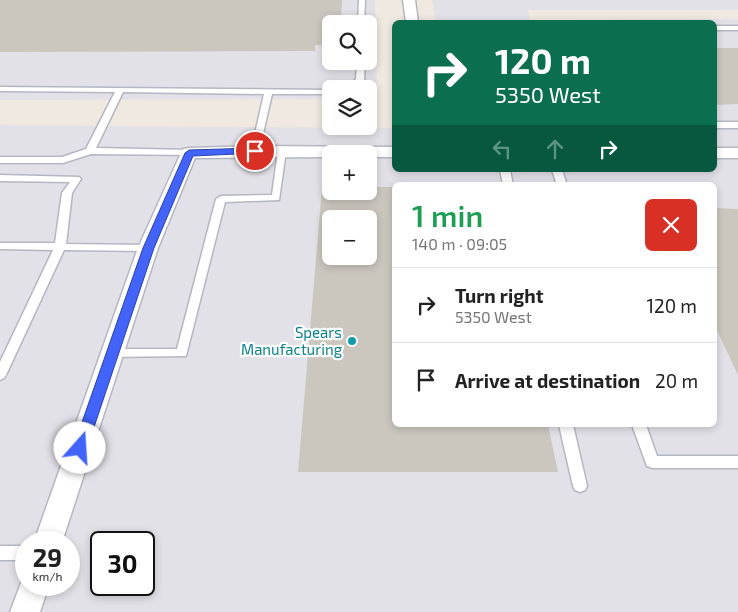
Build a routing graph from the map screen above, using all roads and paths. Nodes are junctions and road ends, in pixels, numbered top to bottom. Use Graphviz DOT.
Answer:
graph roads {
  1 [pos="362,0"];
  2 [pos="409,0"];
  3 [pos="361,15"];
  4 [pos="412,20"];
  5 [pos="717,28"];
  6 [pos="738,28"];
  7 [pos="0,89"];
  8 [pos="120,90"];
  9 [pos="269,91"];
  10 [pos="322,92"];
  11 [pos="717,125"];
  12 [pos="738,125"];
  13 [pos="255,151"];
  14 [pos="282,151"];
  15 [pos="90,152"];
  16 [pos="392,152"];
  17 [pos="189,153"];
  18 [pos="717,153"];
  19 [pos="738,153"];
  20 [pos="0,160"];
  21 [pos="0,178"];
  22 [pos="0,246"];
  23 [pos="60,247"];
  24 [pos="148,248"];
  25 [pos="112,354"];
  26 [pos="0,375"];
  27 [pos="566,427"];
  28 [pos="640,427"];
  29 [pos="738,462"];
  30 [pos="580,486"];
  31 [pos="52,531"];
  32 [pos="0,552"];
  33 [pos="15,552"];
  34 [pos="30,596"];
  35 [pos="24,612"];
  1 -- 3 [label="lane"];
  2 -- 4 [label="street"];
  5 -- 6 [label="lane"];
  7 -- 8 [label="lane"];
  8 -- 9 [label="lane"];
  8 -- 15 [label="lane"];
  9 -- 10 [label="lane"];
  9 -- 13 [label="lane"];
  11 -- 12 [label="lane"];
  13 -- 14 [label="street"];
  13 -- 17 [label="street"];
  14 -- 16 [label="street"];
  14 -- 25 [label="lane"];
  15 -- 17 [label="lane"];
  15 -- 20 [label="lane"];
  17 -- 24 [label="street"];
  18 -- 19 [label="street"];
  21 -- 23 [label="lane"];
  22 -- 23 [label="lane"];
  23 -- 24 [label="lane"];
  23 -- 26 [label="lane"];
  24 -- 25 [label="street"];
  25 -- 31 [label="street"];
  27 -- 30 [label="lane"];
  28 -- 29 [label="lane"];
  32 -- 33 [label="lane"];
  34 -- 35 [label="street"];
}
